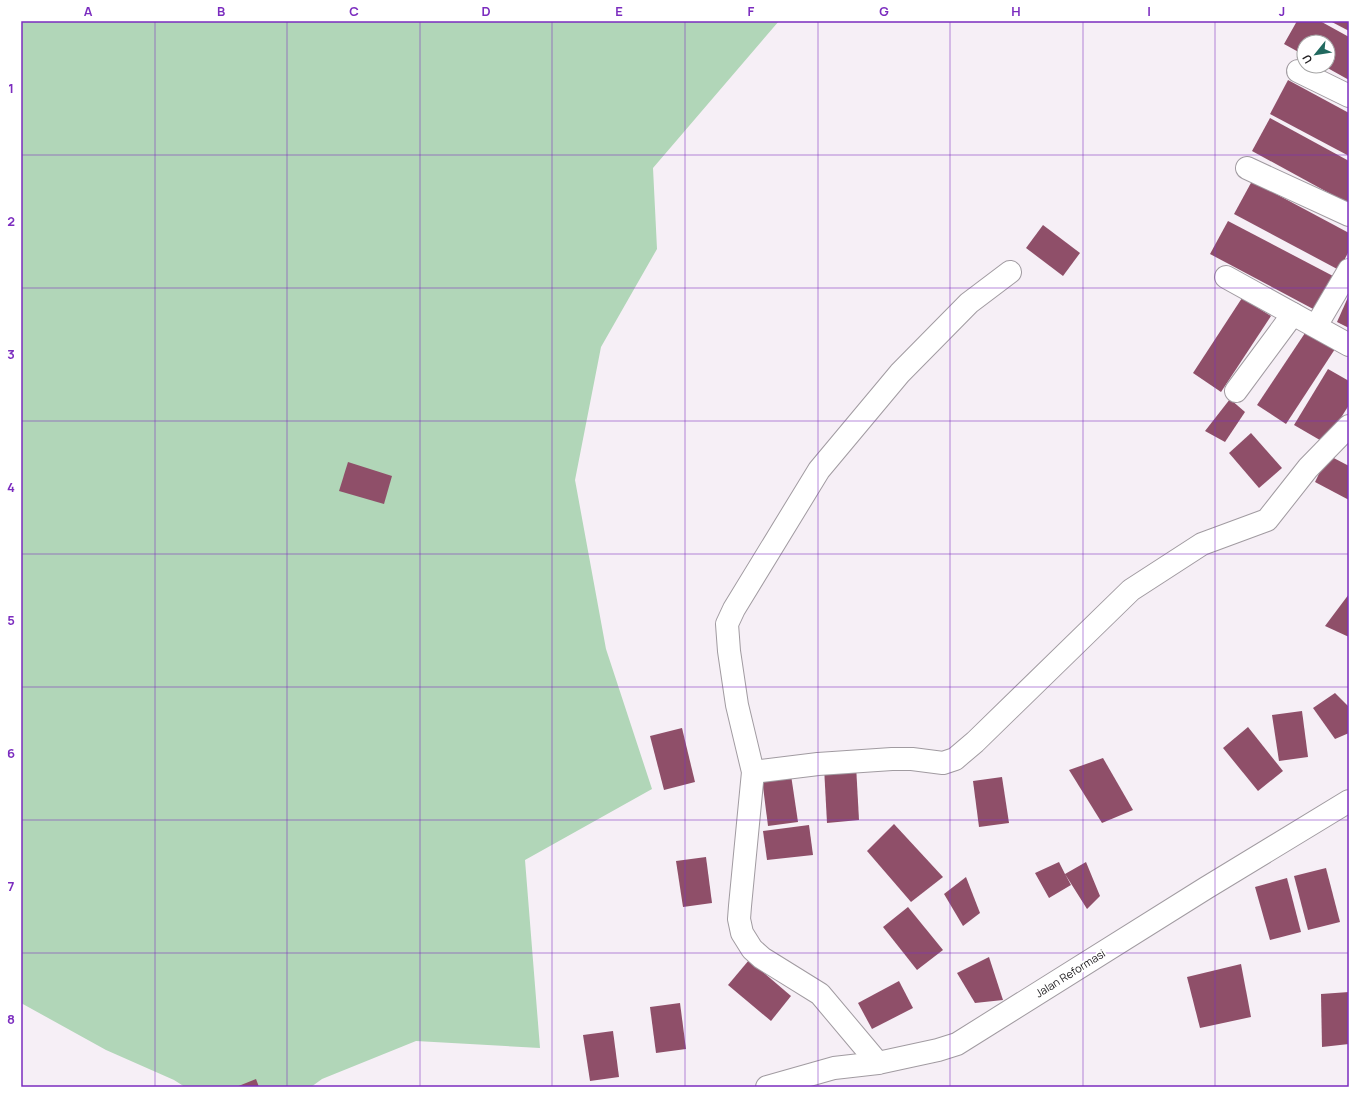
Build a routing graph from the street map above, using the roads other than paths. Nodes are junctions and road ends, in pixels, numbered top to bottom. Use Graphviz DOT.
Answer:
graph roads {
  1 [pos="1304,74"];
  2 [pos="1349,96"];
  3 [pos="1247,168"];
  4 [pos="1349,216"];
  5 [pos="1349,270"];
  6 [pos="1010,272"];
  7 [pos="1226,277"];
  8 [pos="1293,314"];
  9 [pos="1316,326"];
  10 [pos="1349,345"];
  11 [pos="1236,391"];
  12 [pos="1349,426"];
  13 [pos="752,772"];
  14 [pos="1349,801"];
  15 [pos="878,1063"];
  16 [pos="767,1087"];
  1 -- 2 [label="street"];
  3 -- 4 [label="street"];
  5 -- 9 [label="street"];
  6 -- 13 [label="street"];
  7 -- 8 [label="street"];
  8 -- 9 [label="street"];
  8 -- 11 [label="street"];
  9 -- 10 [label="street"];
  12 -- 13 [label="street"];
  13 -- 15 [label="street"];
  14 -- 15 [label="street, Jalan Reformasi"];
  15 -- 16 [label="street, Jalan Reformasi"];
}
